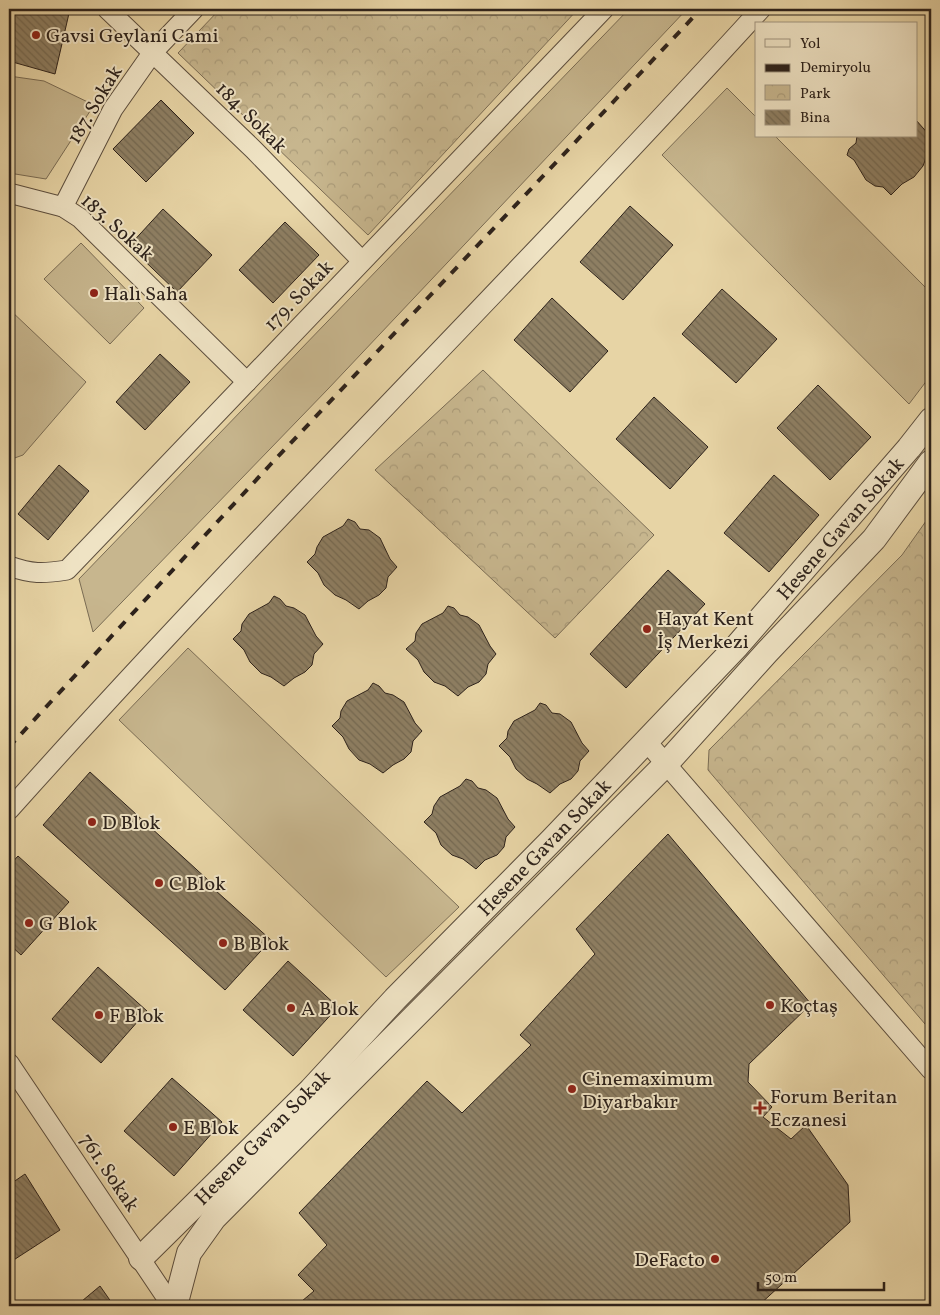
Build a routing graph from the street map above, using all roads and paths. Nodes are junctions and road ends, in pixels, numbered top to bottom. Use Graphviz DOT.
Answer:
graph roads {
  1 [pos="106,9"];
  2 [pos="194,9"];
  3 [pos="604,9"];
  4 [pos="761,9"];
  5 [pos="153,52"];
  6 [pos="9,193"];
  7 [pos="63,207"];
  8 [pos="362,261"];
  9 [pos="247,382"];
  10 [pos="931,420"];
  11 [pos="931,462"];
  12 [pos="9,566"];
  13 [pos="646,741"];
  14 [pos="666,764"];
  15 [pos="9,810"];
  16 [pos="9,1063"];
  17 [pos="931,1070"];
  18 [pos="141,1258"];
  19 [pos="174,1306"];
  1 -- 5 [label="street, 184. Sokak"];
  2 -- 5 [label="street, 187. Sokak"];
  3 -- 8 [label="street, 179. Sokak"];
  4 -- 15 [label="street"];
  5 -- 7 [label="street, 187. Sokak"];
  5 -- 8 [label="street, 184. Sokak"];
  6 -- 7 [label="street, 183. Sokak"];
  7 -- 9 [label="street, 183. Sokak"];
  8 -- 9 [label="street, 179. Sokak"];
  9 -- 12 [label="street, 179. Sokak"];
  10 -- 13 [label="street, Hesene Gavan Sokak"];
  11 -- 14 [label="street"];
  13 -- 14 [label="street"];
  13 -- 18 [label="street, Hesene Gavan Sokak"];
  14 -- 17 [label="street"];
  14 -- 19 [label="street"];
  16 -- 18 [label="street, 761. Sokak"];
  18 -- 19 [label="street, 761. Sokak"];
}
